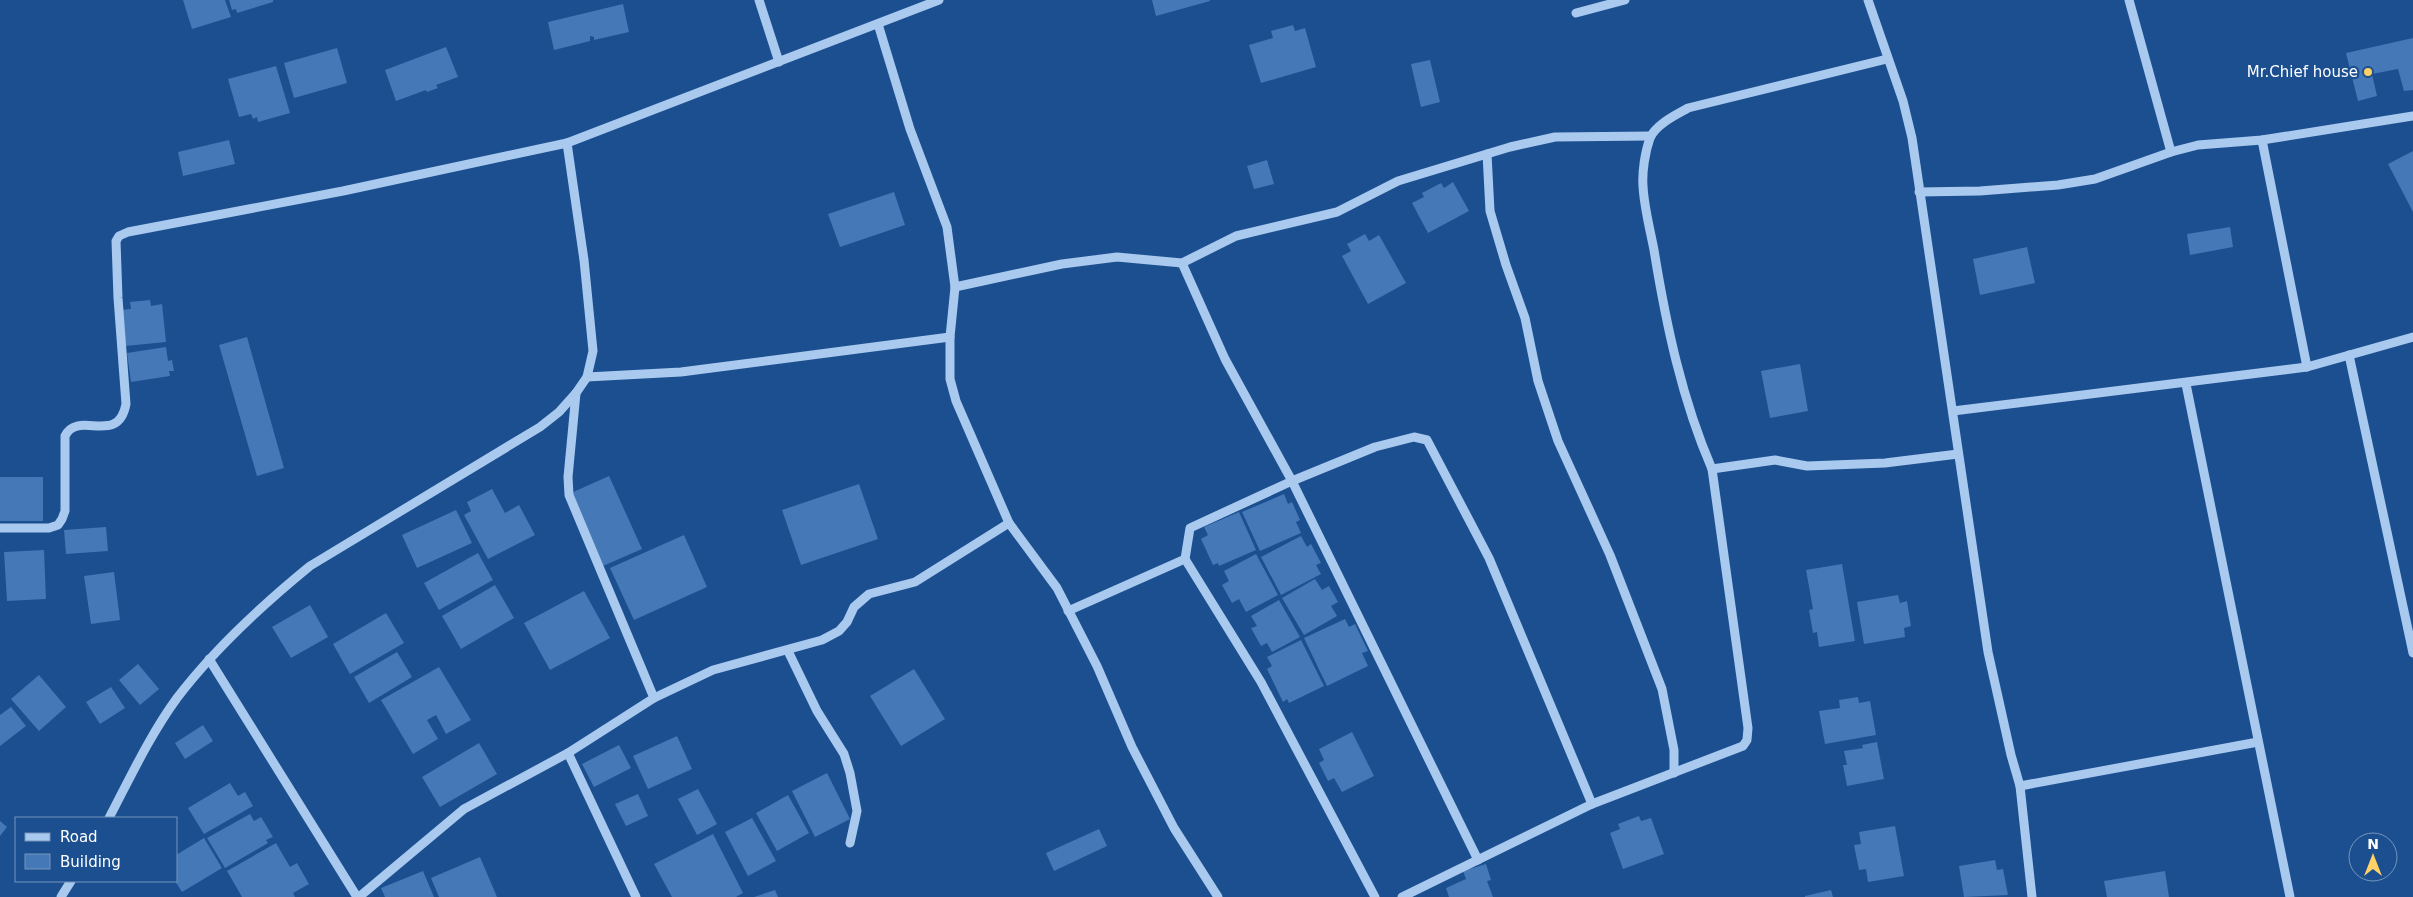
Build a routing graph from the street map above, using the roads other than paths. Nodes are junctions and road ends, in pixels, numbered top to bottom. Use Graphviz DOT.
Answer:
graph roads {
  1 [pos="760,0"];
  2 [pos="939,0"];
  3 [pos="1625,0"];
  4 [pos="1868,0"];
  5 [pos="2129,0"];
  6 [pos="1576,13"];
  7 [pos="878,24"];
  8 [pos="1887,59"];
  9 [pos="779,62"];
  10 [pos="2413,116"];
  11 [pos="1651,136"];
  12 [pos="2262,140"];
  13 [pos="567,144"];
  14 [pos="2171,152"];
  15 [pos="1487,154"];
  16 [pos="1919,192"];
  17 [pos="1182,263"];
  18 [pos="955,287"];
  19 [pos="950,337"];
  20 [pos="2413,337"];
  21 [pos="2349,355"];
  22 [pos="2307,367"];
  23 [pos="587,377"];
  24 [pos="2186,384"];
  25 [pos="576,393"];
  26 [pos="1953,411"];
  27 [pos="1958,454"];
  28 [pos="1712,469"];
  29 [pos="1292,481"];
  30 [pos="1009,523"];
  31 [pos="0,528"];
  32 [pos="1185,559"];
  33 [pos="1068,611"];
  34 [pos="788,651"];
  35 [pos="2413,653"];
  36 [pos="209,659"];
  37 [pos="654,698"];
  38 [pos="2258,742"];
  39 [pos="568,753"];
  40 [pos="1674,772"];
  41 [pos="2020,786"];
  42 [pos="1592,804"];
  43 [pos="109,817"];
  44 [pos="850,843"];
  45 [pos="1478,860"];
  46 [pos="70,882"];
  47 [pos="61,897"];
  48 [pos="358,897"];
  49 [pos="636,897"];
  50 [pos="1218,897"];
  51 [pos="1375,897"];
  52 [pos="1402,897"];
  53 [pos="2032,897"];
  54 [pos="2290,897"];
  1 -- 9 [label="street"];
  2 -- 7 [label="street"];
  3 -- 6 [label="street"];
  4 -- 8 [label="street"];
  5 -- 14 [label="street"];
  7 -- 9 [label="street"];
  7 -- 18 [label="street"];
  8 -- 11 [label="street"];
  8 -- 16 [label="street"];
  9 -- 13 [label="street"];
  10 -- 12 [label="street"];
  11 -- 15 [label="street"];
  11 -- 28 [label="street"];
  12 -- 14 [label="street"];
  12 -- 22 [label="street"];
  13 -- 23 [label="street"];
  13 -- 31 [label="street"];
  14 -- 16 [label="street"];
  15 -- 17 [label="street"];
  15 -- 40 [label="street"];
  16 -- 26 [label="street"];
  17 -- 18 [label="street"];
  17 -- 29 [label="street"];
  18 -- 19 [label="street"];
  19 -- 23 [label="street"];
  19 -- 30 [label="street"];
  20 -- 21 [label="street"];
  21 -- 22 [label="street"];
  21 -- 35 [label="street"];
  22 -- 24 [label="street"];
  23 -- 25 [label="street"];
  24 -- 26 [label="street"];
  24 -- 38 [label="street"];
  25 -- 36 [label="street"];
  25 -- 37 [label="street"];
  26 -- 27 [label="street"];
  27 -- 28 [label="street"];
  27 -- 41 [label="street"];
  28 -- 40 [label="street"];
  29 -- 32 [label="street"];
  29 -- 42 [label="street"];
  29 -- 45 [label="street"];
  30 -- 33 [label="street"];
  30 -- 34 [label="street"];
  32 -- 33 [label="street"];
  32 -- 51 [label="street"];
  33 -- 50 [label="street"];
  34 -- 37 [label="street"];
  34 -- 44 [label="street"];
  36 -- 43 [label="street"];
  36 -- 48 [label="street"];
  37 -- 39 [label="street"];
  38 -- 41 [label="street"];
  38 -- 54 [label="street"];
  39 -- 48 [label="street"];
  39 -- 49 [label="street"];
  40 -- 42 [label="street"];
  41 -- 53 [label="street"];
  42 -- 45 [label="street"];
  45 -- 52 [label="street"];
  46 -- 47 [label="street"];
}
